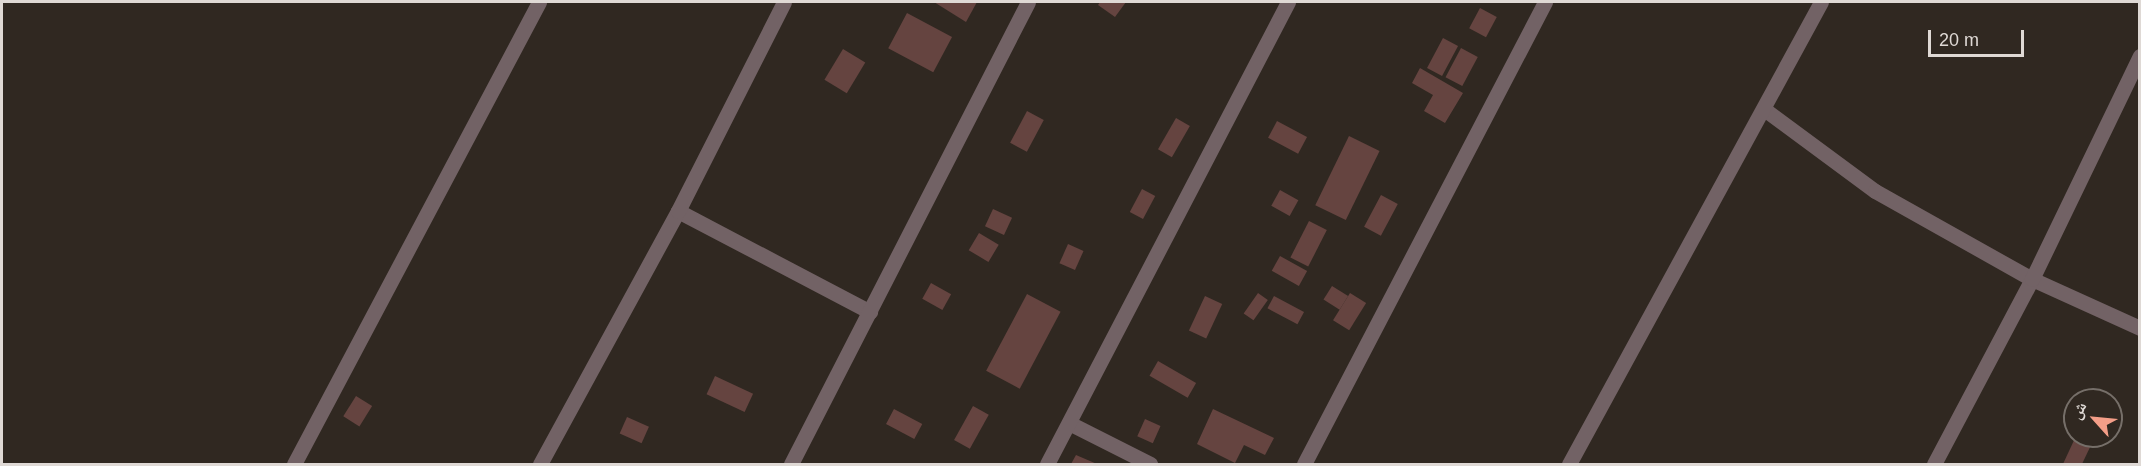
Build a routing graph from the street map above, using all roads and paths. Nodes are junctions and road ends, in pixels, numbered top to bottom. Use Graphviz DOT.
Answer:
graph roads {
  1 [pos="539,2"];
  2 [pos="784,2"];
  3 [pos="1028,2"];
  4 [pos="1288,2"];
  5 [pos="1545,2"];
  6 [pos="1821,2"];
  7 [pos="2139,56"];
  8 [pos="1764,110"];
  9 [pos="678,211"];
  10 [pos="2032,279"];
  11 [pos="870,312"];
  12 [pos="2139,328"];
  13 [pos="1069,423"];
  14 [pos="294,465"];
  15 [pos="540,465"];
  16 [pos="791,465"];
  17 [pos="1047,465"];
  18 [pos="1150,465"];
  19 [pos="1305,465"];
  20 [pos="1569,465"];
  21 [pos="1934,465"];
  1 -- 14 [label="street"];
  2 -- 9 [label="street"];
  3 -- 11 [label="street"];
  4 -- 13 [label="street"];
  5 -- 19 [label="street"];
  6 -- 8 [label="street"];
  7 -- 10 [label="street"];
  8 -- 10 [label="street"];
  8 -- 20 [label="street"];
  9 -- 11 [label="street"];
  9 -- 15 [label="street"];
  10 -- 12 [label="street"];
  10 -- 21 [label="street"];
  11 -- 16 [label="street"];
  13 -- 17 [label="street"];
  13 -- 18 [label="street"];
}
